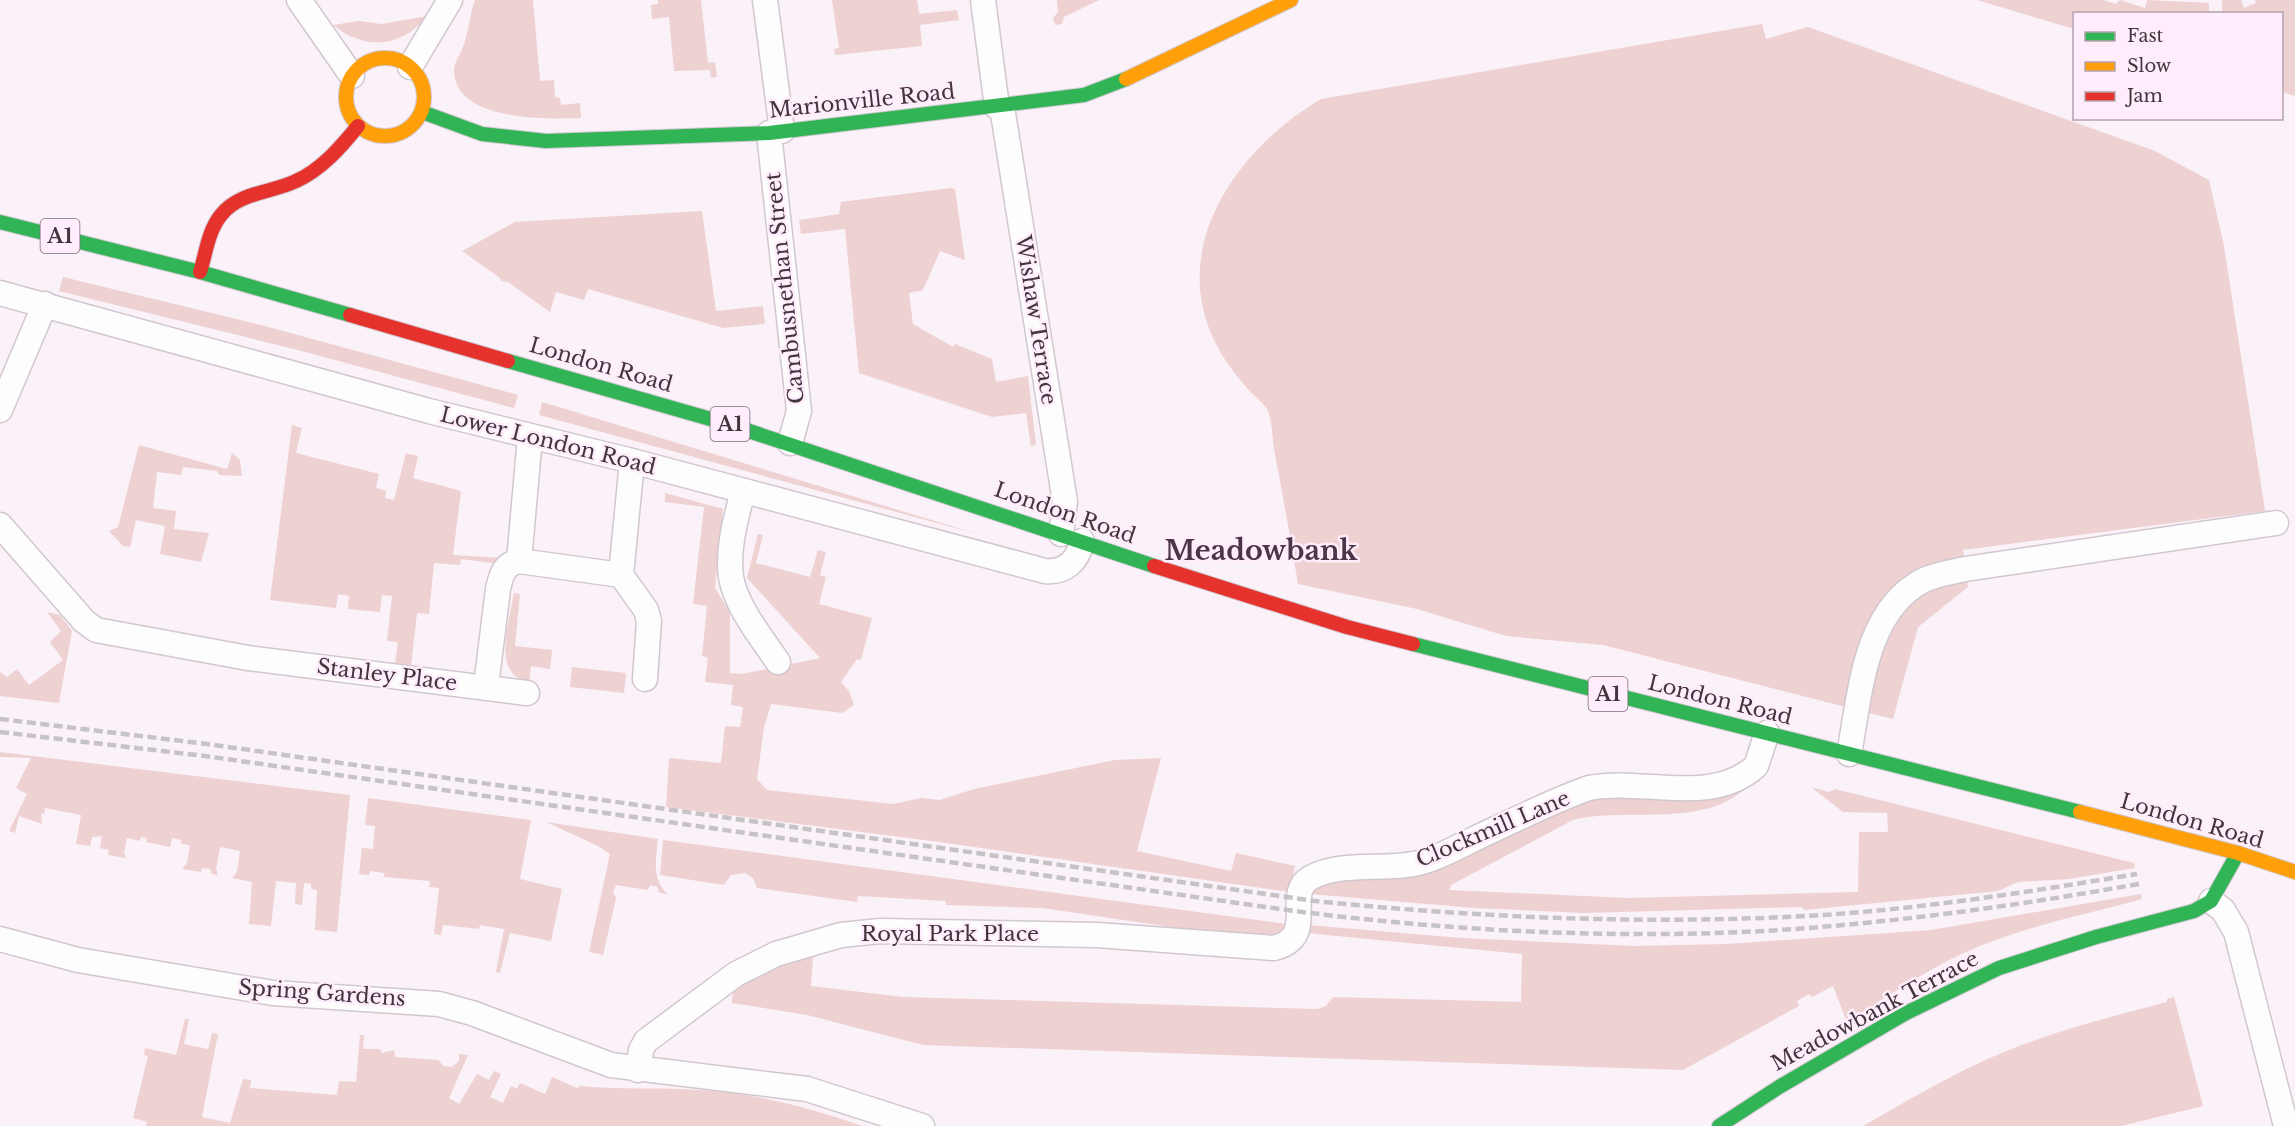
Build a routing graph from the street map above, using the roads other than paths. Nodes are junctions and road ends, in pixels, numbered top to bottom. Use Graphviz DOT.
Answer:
graph roads {
  1 [pos="299,0"];
  2 [pos="450,0"];
  3 [pos="765,0"];
  4 [pos="983,0"];
  5 [pos="1291,0"];
  6 [pos="410,67"];
  7 [pos="352,76"];
  8 [pos="999,107"];
  9 [pos="422,112"];
  10 [pos="358,126"];
  11 [pos="775,132"];
  12 [pos="0,222"];
  13 [pos="200,272"];
  14 [pos="1,294"];
  15 [pos="45,304"];
  16 [pos="0,410"];
  17 [pos="530,437"];
  18 [pos="790,442"];
  19 [pos="632,462"];
  20 [pos="743,490"];
  21 [pos="2276,523"];
  22 [pos="0,525"];
  23 [pos="1071,537"];
  24 [pos="519,561"];
  25 [pos="621,574"];
  26 [pos="778,662"];
  27 [pos="645,679"];
  28 [pos="486,686"];
  29 [pos="527,693"];
  30 [pos="1767,733"];
  31 [pos="1849,753"];
  32 [pos="2238,853"];
  33 [pos="2295,872"];
  34 [pos="2211,901"];
  35 [pos="1097,935"];
  36 [pos="0,939"];
  37 [pos="638,1070"];
  38 [pos="922,1126"];
  39 [pos="1719,1126"];
  40 [pos="2286,1126"];
  1 -- 7 [label="street"];
  2 -- 6 [label="street"];
  3 -- 11 [label="street, Cambusnethan Street"];
  4 -- 8 [label="street, Wishaw Terrace"];
  5 -- 8 [label="main road, Marionville Road"];
  6 -- 7 [label="main road"];
  6 -- 9 [label="main road"];
  7 -- 10 [label="main road"];
  8 -- 11 [label="main road, Marionville Road"];
  8 -- 23 [label="street, Wishaw Terrace"];
  9 -- 10 [label="main road"];
  9 -- 11 [label="main road, Marionville Road"];
  10 -- 13 [label="main road"];
  11 -- 18 [label="street, Cambusnethan Street"];
  12 -- 13 [label="main road, London Road / A1"];
  13 -- 18 [label="main road, London Road / A1"];
  14 -- 15 [label="street, Lower London Road"];
  15 -- 16 [label="street"];
  15 -- 17 [label="street, Lower London Road"];
  17 -- 19 [label="street, Lower London Road"];
  17 -- 24 [label="street"];
  18 -- 23 [label="main road, London Road / A1"];
  19 -- 20 [label="street, Lower London Road"];
  19 -- 25 [label="street"];
  20 -- 23 [label="street, Lower London Road"];
  20 -- 26 [label="street"];
  21 -- 31 [label="street"];
  22 -- 28 [label="street, Stanley Place"];
  23 -- 30 [label="main road, London Road / A1"];
  24 -- 25 [label="street"];
  24 -- 28 [label="street"];
  25 -- 27 [label="street"];
  28 -- 29 [label="street, Stanley Place"];
  30 -- 31 [label="main road, London Road / A1"];
  30 -- 35 [label="street, Clockmill Lane"];
  31 -- 32 [label="main road, London Road / A1"];
  32 -- 33 [label="main road, London Road / A1"];
  32 -- 34 [label="main road"];
  34 -- 39 [label="main road, Meadowbank Terrace"];
  34 -- 40 [label="street"];
  35 -- 37 [label="street, Royal Park Place"];
  36 -- 37 [label="street, Spring Gardens"];
  37 -- 38 [label="street, Spring Gardens"];
}
